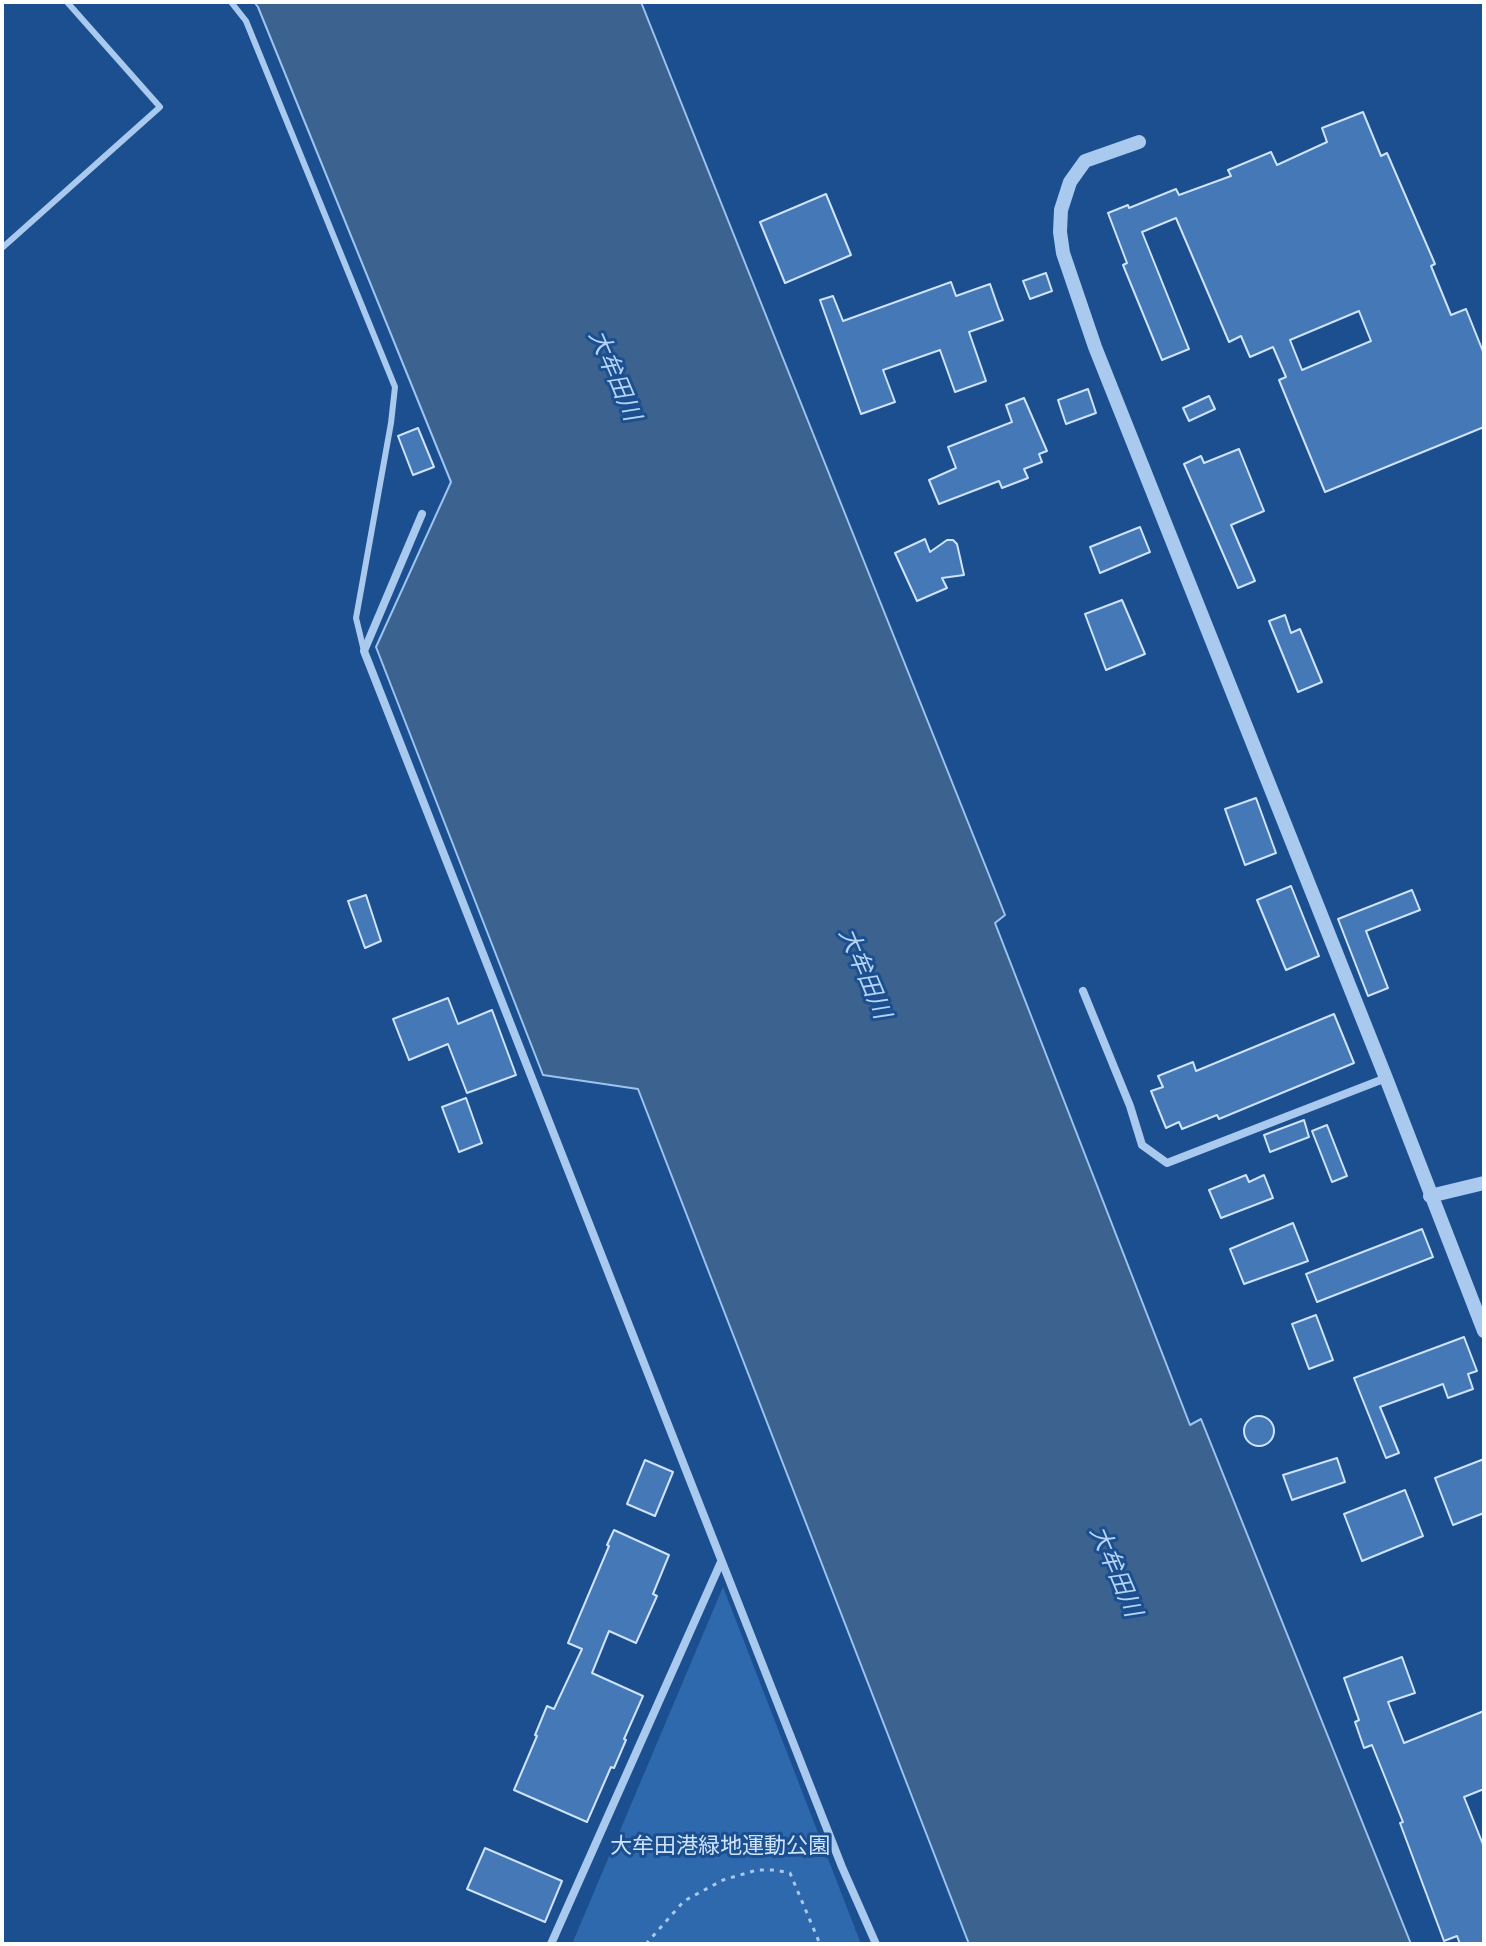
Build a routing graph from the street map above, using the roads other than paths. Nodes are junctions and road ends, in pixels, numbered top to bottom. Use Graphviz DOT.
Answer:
graph roads {
  1 [pos="67,2"];
  2 [pos="231,2"];
  3 [pos="1139,142"];
  4 [pos="2,248"];
  5 [pos="422,514"];
  6 [pos="364,651"];
  7 [pos="1083,991"];
  8 [pos="1386,1078"];
  9 [pos="1484,1183"];
  10 [pos="1430,1196"];
  11 [pos="1484,1331"];
  12 [pos="721,1562"];
  13 [pos="551,1944"];
  14 [pos="876,1944"];
  1 -- 4 [label="lane"];
  2 -- 6 [label="lane"];
  3 -- 8 [label="street"];
  5 -- 6 [label="street"];
  6 -- 12 [label="street"];
  7 -- 8 [label="street"];
  8 -- 10 [label="street"];
  9 -- 10 [label="street"];
  10 -- 11 [label="street"];
  12 -- 13 [label="street"];
  12 -- 14 [label="street"];
}
